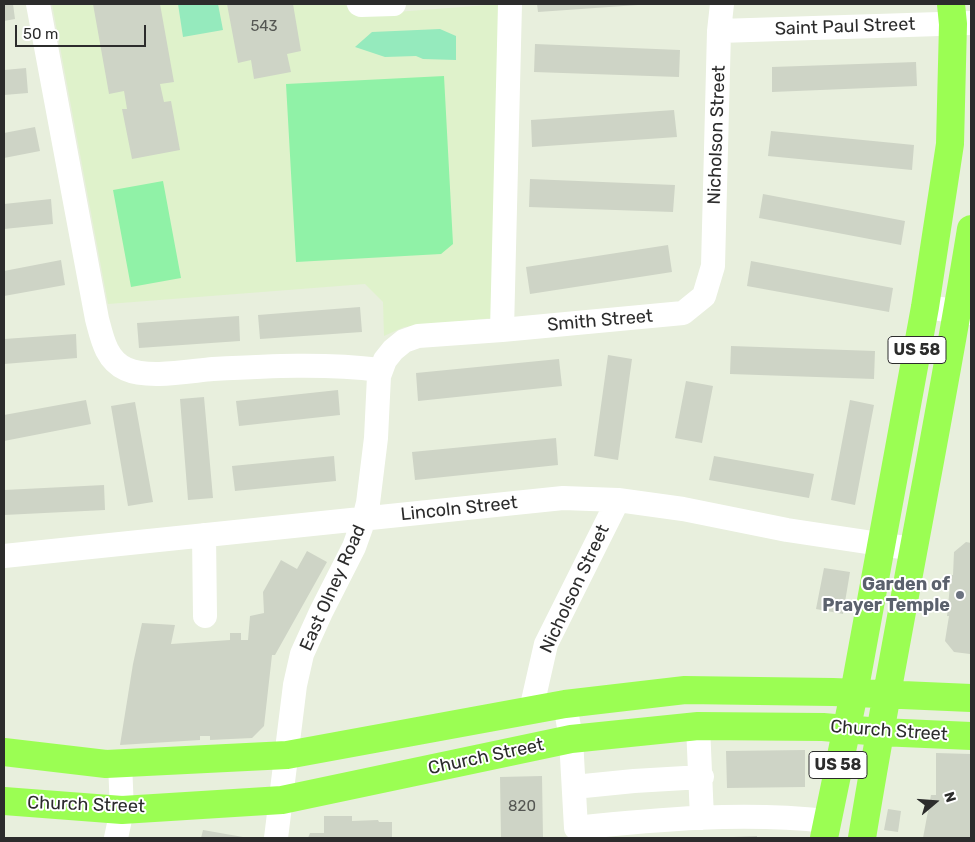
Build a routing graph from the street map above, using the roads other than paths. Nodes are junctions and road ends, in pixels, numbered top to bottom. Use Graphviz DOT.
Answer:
graph roads {
  1 [pos="38,4"];
  2 [pos="359,4"];
  3 [pos="394,4"];
  4 [pos="510,4"];
  5 [pos="722,4"];
  6 [pos="958,17"];
  7 [pos="720,31"];
  8 [pos="971,229"];
  9 [pos="713,266"];
  10 [pos="925,307"];
  11 [pos="964,312"];
  12 [pos="502,330"];
  13 [pos="459,334"];
  14 [pos="380,370"];
  15 [pos="894,477"];
  16 [pos="925,483"];
  17 [pos="618,500"];
  18 [pos="364,519"];
  19 [pos="204,535"];
  20 [pos="881,544"];
  21 [pos="913,549"];
  22 [pos="4,556"];
  23 [pos="205,616"];
  24 [pos="854,693"];
  25 [pos="887,694"];
  26 [pos="971,698"];
  27 [pos="565,704"];
  28 [pos="531,710"];
  29 [pos="698,726"];
  30 [pos="847,729"];
  31 [pos="880,732"];
  32 [pos="971,736"];
  33 [pos="571,739"];
  34 [pos="4,752"];
  35 [pos="287,755"];
  36 [pos="120,763"];
  37 [pos="702,777"];
  38 [pos="574,787"];
  39 [pos="282,800"];
  40 [pos="4,801"];
  41 [pos="122,810"];
  42 [pos="702,818"];
  43 [pos="786,828"];
  44 [pos="825,829"];
  45 [pos="116,838"];
  46 [pos="276,838"];
  47 [pos="862,838"];
  1 -- 14 [label="street"];
  2 -- 3 [label="street"];
  4 -- 12 [label="street"];
  5 -- 7 [label="street, Nicholson Street"];
  6 -- 7 [label="street, Saint Paul Street"];
  6 -- 10 [label="main road, US 58"];
  7 -- 9 [label="street, Nicholson Street"];
  8 -- 11 [label="main road, US 58"];
  9 -- 12 [label="street, Smith Street"];
  10 -- 11 [label="street"];
  10 -- 15 [label="main road, US 58"];
  11 -- 16 [label="main road, US 58"];
  12 -- 13 [label="street, Smith Street"];
  13 -- 14 [label="street, East Olney Road"];
  14 -- 18 [label="street, East Olney Road"];
  15 -- 16 [label="main road"];
  15 -- 20 [label="main road, US 58"];
  16 -- 21 [label="main road, US 58"];
  17 -- 18 [label="street, Lincoln Street"];
  17 -- 20 [label="street, Lincoln Street"];
  17 -- 28 [label="street, Nicholson Street"];
  18 -- 19 [label="street, Lincoln Street"];
  18 -- 35 [label="street, East Olney Road"];
  19 -- 22 [label="street, Lincoln Street"];
  19 -- 23 [label="street"];
  20 -- 21 [label="street, Lincoln Street"];
  20 -- 24 [label="main road, US 58"];
  21 -- 25 [label="main road, US 58"];
  24 -- 25 [label="main road, Church Street"];
  24 -- 27 [label="main road, Church Street"];
  24 -- 30 [label="main road, US 58"];
  25 -- 26 [label="main road, Church Street"];
  25 -- 31 [label="main road, US 58"];
  27 -- 28 [label="main road, Church Street"];
  27 -- 33 [label="street"];
  28 -- 35 [label="main road, Church Street"];
  29 -- 30 [label="main road, Church Street"];
  29 -- 33 [label="main road, Church Street"];
  29 -- 37 [label="street"];
  30 -- 31 [label="main road, Church Street"];
  30 -- 44 [label="main road, US 58"];
  31 -- 32 [label="main road, Church Street"];
  31 -- 47 [label="main road, US 58"];
  33 -- 38 [label="street"];
  33 -- 39 [label="main road, Church Street"];
  34 -- 36 [label="main road, Church Street"];
  35 -- 36 [label="main road, Church Street"];
  35 -- 39 [label="street, East Olney Road"];
  36 -- 41 [label="street"];
  37 -- 38 [label="street"];
  37 -- 42 [label="street"];
  38 -- 42 [label="street"];
  39 -- 41 [label="main road, Church Street"];
  39 -- 46 [label="street, East Olney Road"];
  40 -- 41 [label="main road, Church Street"];
  41 -- 45 [label="street"];
  42 -- 43 [label="street"];
  43 -- 44 [label="street"];
}
